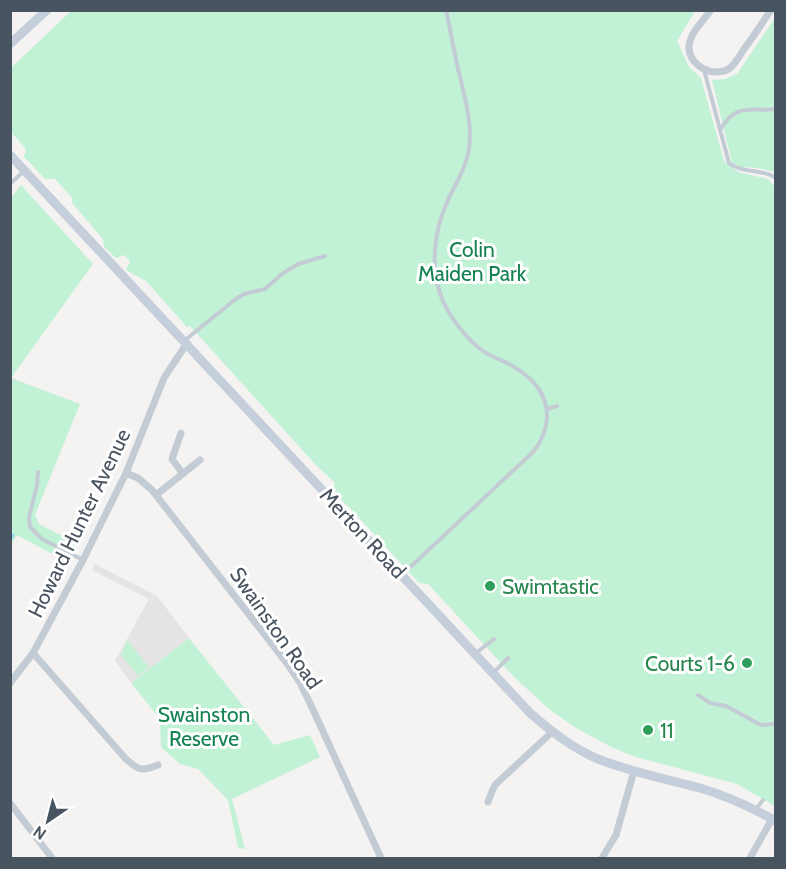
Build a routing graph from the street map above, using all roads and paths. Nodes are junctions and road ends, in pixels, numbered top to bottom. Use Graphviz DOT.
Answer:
graph roads {
  1 [pos="47,10"];
  2 [pos="446,10"];
  3 [pos="711,10"];
  4 [pos="771,10"];
  5 [pos="10,44"];
  6 [pos="703,69"];
  7 [pos="776,109"];
  8 [pos="720,130"];
  9 [pos="10,155"];
  10 [pos="25,170"];
  11 [pos="774,176"];
  12 [pos="11,184"];
  13 [pos="325,256"];
  14 [pos="185,342"];
  15 [pos="557,406"];
  16 [pos="547,409"];
  17 [pos="181,433"];
  18 [pos="201,460"];
  19 [pos="38,472"];
  20 [pos="126,473"];
  21 [pos="183,474"];
  22 [pos="156,495"];
  23 [pos="83,560"];
  24 [pos="402,575"];
  25 [pos="494,639"];
  26 [pos="33,653"];
  27 [pos="476,654"];
  28 [pos="508,658"];
  29 [pos="493,674"];
  30 [pos="10,682"];
  31 [pos="698,695"];
  32 [pos="776,725"];
  33 [pos="552,732"];
  34 [pos="158,765"];
  35 [pos="634,771"];
  36 [pos="763,800"];
  37 [pos="10,802"];
  38 [pos="488,802"];
  39 [pos="755,810"];
  40 [pos="774,820"];
  41 [pos="52,858"];
  42 [pos="381,858"];
  43 [pos="602,858"];
  44 [pos="750,858"];
  1 -- 5 [label="main road"];
  2 -- 16 [label="lane"];
  3 -- 6 [label="street"];
  4 -- 6 [label="street"];
  6 -- 8 [label="lane"];
  7 -- 8 [label="lane"];
  8 -- 11 [label="lane"];
  9 -- 10 [label="main road, Merton Road"];
  10 -- 12 [label="lane"];
  10 -- 14 [label="main road, Merton Road"];
  13 -- 14 [label="lane"];
  14 -- 20 [label="street, Howard Hunter Avenue"];
  14 -- 24 [label="main road, Merton Road"];
  15 -- 16 [label="lane"];
  16 -- 24 [label="lane"];
  17 -- 21 [label="street"];
  18 -- 21 [label="street"];
  19 -- 23 [label="lane"];
  20 -- 22 [label="street, Swainston Road"];
  20 -- 23 [label="street, Howard Hunter Avenue"];
  21 -- 22 [label="street"];
  22 -- 42 [label="street, Swainston Road"];
  23 -- 26 [label="street, Howard Hunter Avenue"];
  24 -- 27 [label="main road, Merton Road"];
  25 -- 27 [label="lane"];
  26 -- 30 [label="street, Howard Hunter Avenue"];
  26 -- 34 [label="street"];
  27 -- 29 [label="main road, Merton Road"];
  28 -- 29 [label="lane"];
  29 -- 33 [label="main road, Merton Road"];
  31 -- 32 [label="lane"];
  33 -- 35 [label="main road, Merton Road"];
  33 -- 38 [label="street"];
  35 -- 39 [label="main road, Merton Road"];
  35 -- 43 [label="street"];
  36 -- 39 [label="lane"];
  37 -- 41 [label="street"];
  39 -- 40 [label="main road, Merton Road"];
  40 -- 44 [label="street"];
}
